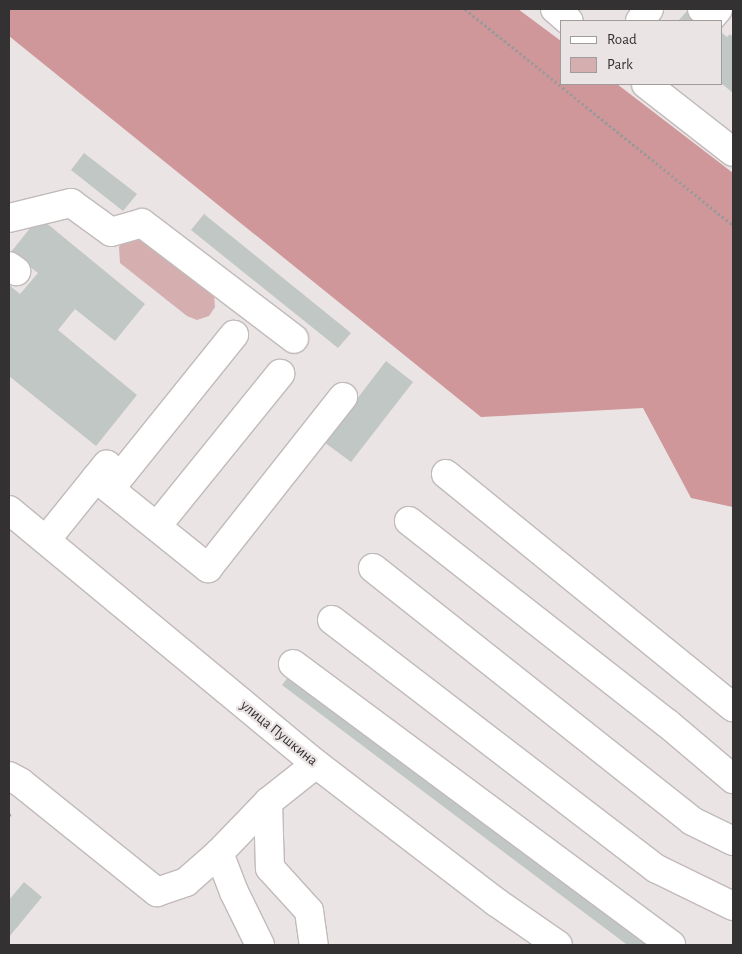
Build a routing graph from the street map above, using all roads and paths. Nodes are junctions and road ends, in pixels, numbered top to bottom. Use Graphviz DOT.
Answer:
graph roads {
  1 [pos="465,9"];
  2 [pos="554,9"];
  3 [pos="649,9"];
  4 [pos="702,9"];
  5 [pos="718,9"];
  6 [pos="569,20"];
  7 [pos="641,20"];
  8 [pos="647,85"];
  9 [pos="733,152"];
  10 [pos="9,218"];
  11 [pos="733,225"];
  12 [pos="234,335"];
  13 [pos="294,339"];
  14 [pos="280,374"];
  15 [pos="344,396"];
  16 [pos="446,474"];
  17 [pos="106,475"];
  18 [pos="9,510"];
  19 [pos="409,521"];
  20 [pos="156,526"];
  21 [pos="46,540"];
  22 [pos="372,568"];
  23 [pos="332,620"];
  24 [pos="293,664"];
  25 [pos="733,707"];
  26 [pos="316,764"];
  27 [pos="9,776"];
  28 [pos="733,779"];
  29 [pos="268,802"];
  30 [pos="733,841"];
  31 [pos="219,853"];
  32 [pos="733,906"];
  33 [pos="260,945"];
  34 [pos="314,945"];
  35 [pos="558,945"];
  36 [pos="672,945"];
  1 -- 11 [label="path"];
  2 -- 6 [label="main road"];
  3 -- 7 [label="main road"];
  4 -- 5 [label="main road"];
  8 -- 9 [label="main road"];
  10 -- 13 [label="main road"];
  12 -- 17 [label="main road"];
  14 -- 20 [label="main road"];
  15 -- 20 [label="main road"];
  16 -- 25 [label="main road"];
  17 -- 20 [label="main road"];
  17 -- 21 [label="main road"];
  18 -- 21 [label="main road, улица Пушкина"];
  19 -- 28 [label="main road"];
  21 -- 26 [label="main road, улица Пушкина"];
  22 -- 30 [label="main road"];
  23 -- 32 [label="main road"];
  24 -- 36 [label="main road"];
  26 -- 29 [label="main road"];
  26 -- 35 [label="main road, улица Пушкина"];
  27 -- 31 [label="main road"];
  29 -- 31 [label="main road"];
  29 -- 34 [label="main road"];
  31 -- 33 [label="main road"];
}
